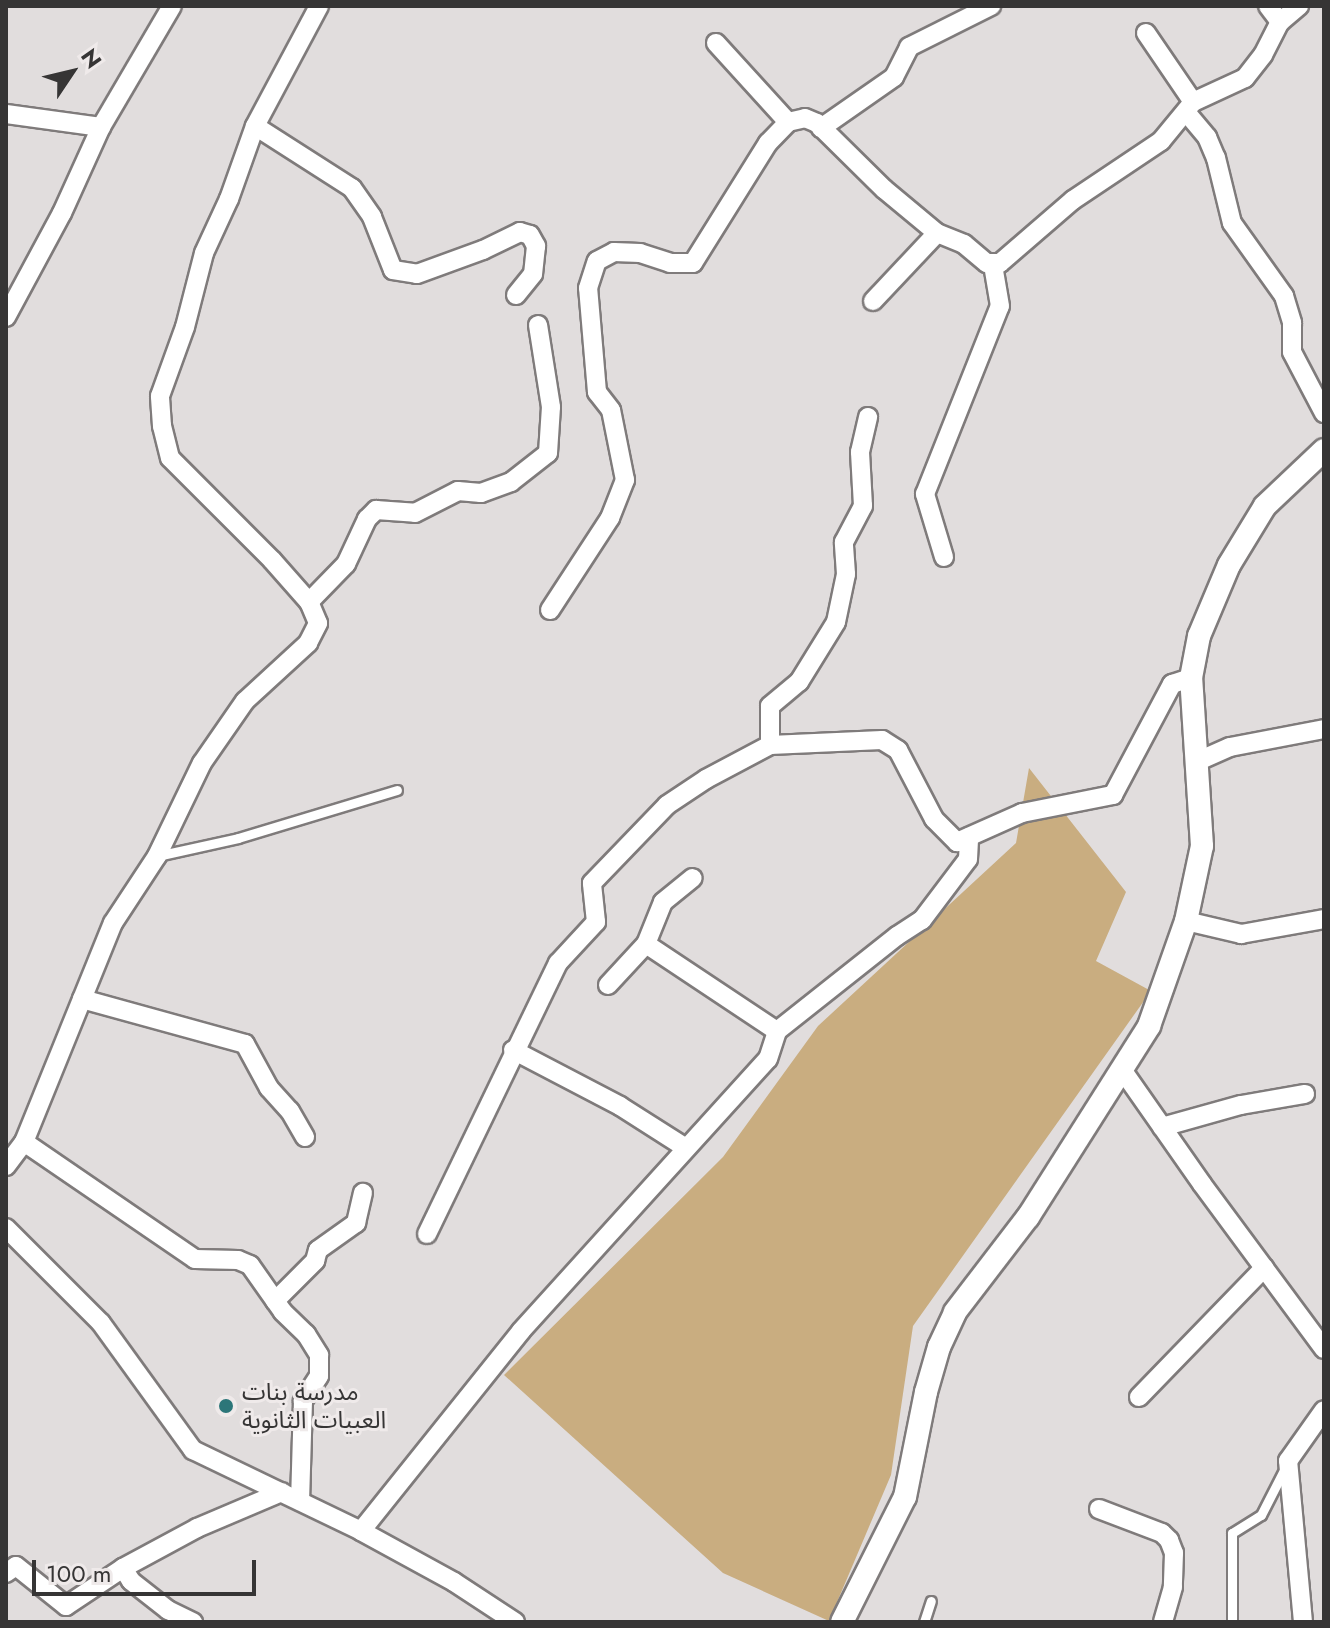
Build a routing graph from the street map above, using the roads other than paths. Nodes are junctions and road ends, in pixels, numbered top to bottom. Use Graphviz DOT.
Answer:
graph roads {
  1 [pos="172,6"];
  2 [pos="319,6"];
  3 [pos="991,6"];
  4 [pos="1268,6"];
  5 [pos="1299,6"];
  6 [pos="1280,22"];
  7 [pos="1146,33"];
  8 [pos="716,43"];
  9 [pos="1189,107"];
  10 [pos="6,114"];
  11 [pos="788,122"];
  12 [pos="255,126"];
  13 [pos="101,127"];
  14 [pos="821,128"];
  15 [pos="937,233"];
  16 [pos="993,265"];
  17 [pos="516,295"];
  18 [pos="873,301"];
  19 [pos="6,317"];
  20 [pos="538,325"];
  21 [pos="1324,413"];
  22 [pos="868,417"];
  23 [pos="1324,450"];
  24 [pos="944,557"];
  25 [pos="309,602"];
  26 [pos="550,610"];
  27 [pos="1191,678"];
  28 [pos="1324,729"];
  29 [pos="770,745"];
  30 [pos="1196,762"];
  31 [pos="397,790"];
  32 [pos="969,837"];
  33 [pos="157,856"];
  34 [pos="693,878"];
  35 [pos="1324,919"];
  36 [pos="1186,921"];
  37 [pos="646,944"];
  38 [pos="608,985"];
  39 [pos="82,999"];
  40 [pos="777,1031"];
  41 [pos="513,1050"];
  42 [pos="1123,1071"];
  43 [pos="1305,1094"];
  44 [pos="1162,1127"];
  45 [pos="305,1137"];
  46 [pos="24,1142"];
  47 [pos="686,1148"];
  48 [pos="6,1166"];
  49 [pos="363,1193"];
  50 [pos="6,1228"];
  51 [pos="427,1234"];
  52 [pos="1264,1268"];
  53 [pos="275,1301"];
  54 [pos="1324,1349"];
  55 [pos="1139,1397"];
  56 [pos="1324,1410"];
  57 [pos="1288,1461"];
  58 [pos="282,1492"];
  59 [pos="300,1501"];
  60 [pos="1099,1509"];
  61 [pos="361,1531"];
  62 [pos="123,1568"];
  63 [pos="6,1573"];
  64 [pos="931,1601"];
  65 [pos="193,1622"];
  66 [pos="515,1622"];
  67 [pos="842,1622"];
  68 [pos="924,1622"];
  69 [pos="1163,1622"];
  70 [pos="1232,1622"];
  71 [pos="1303,1622"];
  1 -- 13 [label="street"];
  2 -- 12 [label="street"];
  3 -- 14 [label="street"];
  4 -- 6 [label="street"];
  5 -- 6 [label="street"];
  6 -- 9 [label="street"];
  7 -- 9 [label="street"];
  8 -- 11 [label="street"];
  9 -- 16 [label="street"];
  9 -- 21 [label="street"];
  10 -- 13 [label="street"];
  11 -- 14 [label="street"];
  11 -- 26 [label="street"];
  12 -- 17 [label="street"];
  12 -- 25 [label="street"];
  13 -- 19 [label="street"];
  14 -- 15 [label="street"];
  15 -- 16 [label="street"];
  15 -- 18 [label="street"];
  16 -- 24 [label="street"];
  20 -- 25 [label="street"];
  22 -- 29 [label="street"];
  23 -- 27 [label="street"];
  25 -- 33 [label="street"];
  27 -- 30 [label="street"];
  27 -- 32 [label="street"];
  28 -- 30 [label="street"];
  29 -- 32 [label="street"];
  29 -- 41 [label="street"];
  30 -- 36 [label="street"];
  31 -- 33 [label="lane"];
  32 -- 40 [label="street"];
  33 -- 39 [label="street"];
  34 -- 37 [label="street"];
  35 -- 36 [label="street"];
  36 -- 42 [label="street"];
  37 -- 38 [label="street"];
  37 -- 40 [label="street"];
  39 -- 45 [label="street"];
  39 -- 46 [label="street"];
  40 -- 47 [label="street"];
  41 -- 47 [label="street"];
  41 -- 51 [label="street"];
  42 -- 44 [label="street"];
  42 -- 67 [label="street"];
  43 -- 44 [label="street"];
  44 -- 52 [label="street"];
  46 -- 48 [label="street"];
  46 -- 53 [label="street"];
  47 -- 61 [label="street"];
  49 -- 53 [label="street"];
  50 -- 58 [label="street"];
  52 -- 54 [label="street"];
  52 -- 55 [label="street"];
  53 -- 59 [label="street"];
  56 -- 57 [label="street"];
  57 -- 70 [label="lane"];
  57 -- 71 [label="street"];
  58 -- 59 [label="street"];
  58 -- 62 [label="street"];
  59 -- 61 [label="street"];
  60 -- 69 [label="street"];
  61 -- 66 [label="street"];
  62 -- 63 [label="street"];
  62 -- 65 [label="street"];
  64 -- 68 [label="lane"];
}
